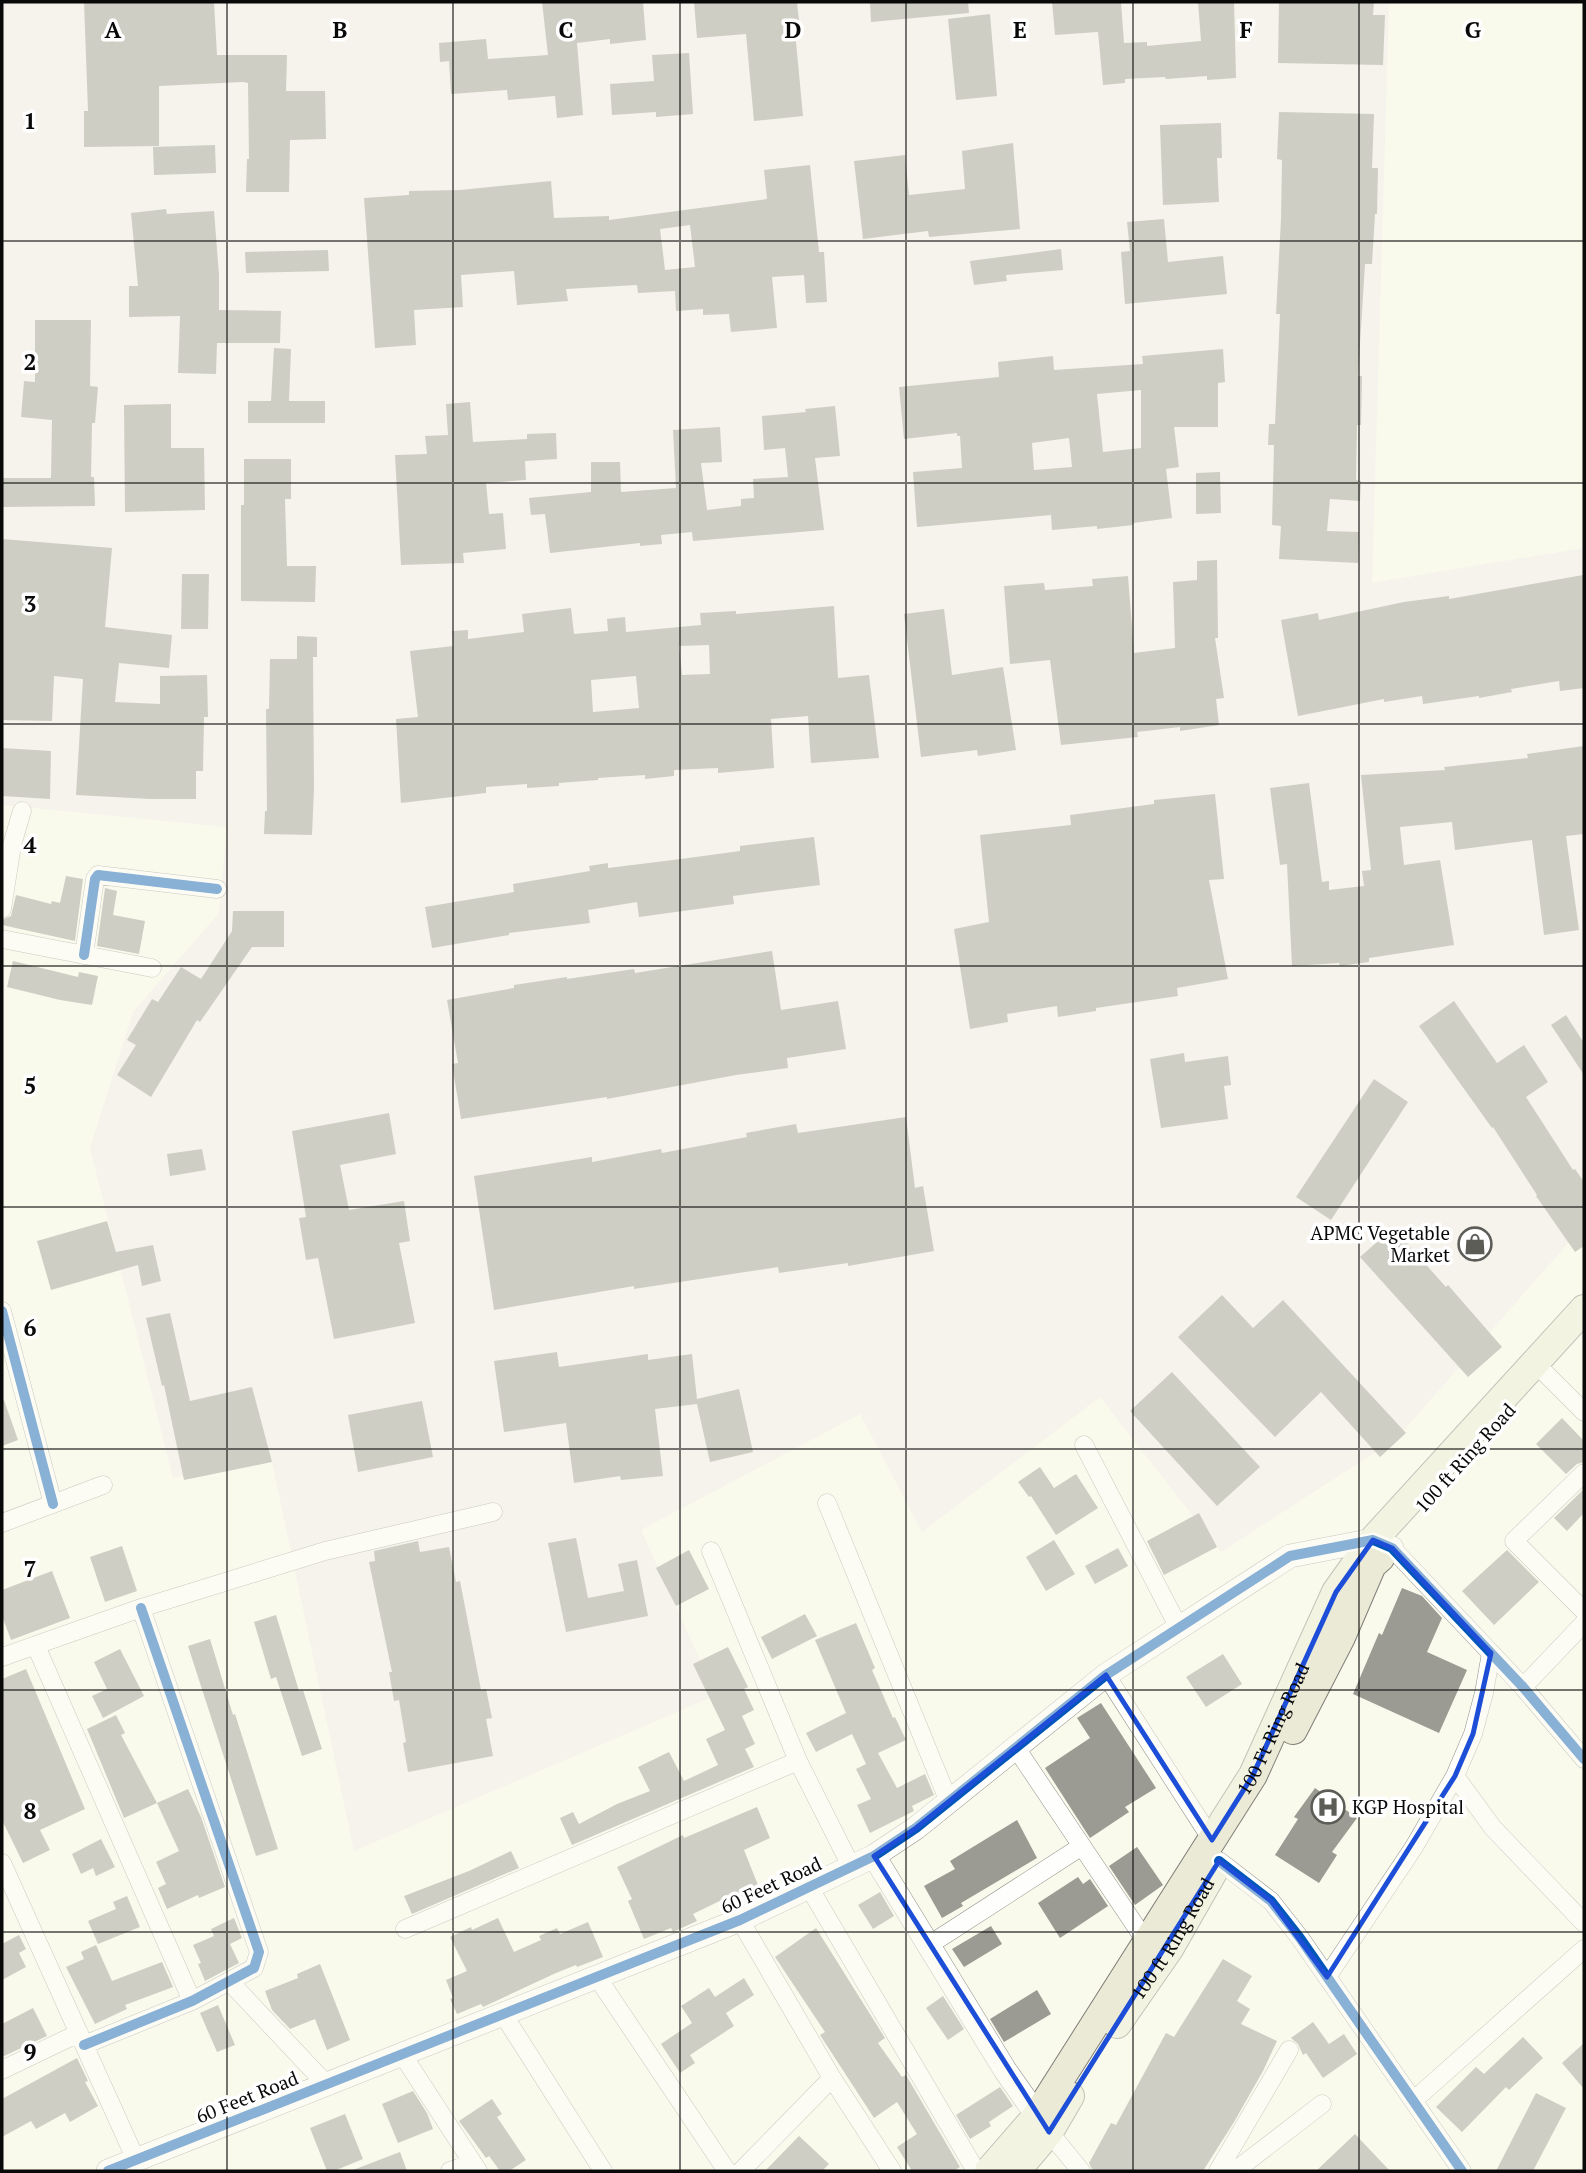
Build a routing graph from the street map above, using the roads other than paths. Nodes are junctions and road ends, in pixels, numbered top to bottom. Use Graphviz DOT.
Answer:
graph roads {
  1 [pos="22,811"];
  2 [pos="217,890"];
  3 [pos="2,909"];
  4 [pos="2,939"];
  5 [pos="84,955"];
  6 [pos="152,968"];
  7 [pos="1584,1308"];
  8 [pos="2,1311"];
  9 [pos="1584,1329"];
  10 [pos="1544,1372"];
  11 [pos="1584,1412"];
  12 [pos="1084,1445"];
  13 [pos="1582,1480"];
  14 [pos="103,1485"];
  15 [pos="827,1503"];
  16 [pos="53,1504"];
  17 [pos="493,1512"];
  18 [pos="2,1523"];
  19 [pos="1382,1544"];
  20 [pos="711,1551"];
  21 [pos="141,1608"];
  22 [pos="1584,1611"];
  23 [pos="1584,1623"];
  24 [pos="1179,1628"];
  25 [pos="36,1646"];
  26 [pos="1491,1653"];
  27 [pos="2,1657"];
  28 [pos="1106,1675"];
  29 [pos="1523,1687"];
  30 [pos="1577,1737"];
  31 [pos="1016,1748"];
  32 [pos="1584,1759"];
  33 [pos="798,1761"];
  34 [pos="1455,1776"];
  35 [pos="949,1802"];
  36 [pos="1082,1846"];
  37 [pos="1216,1851"];
  38 [pos="874,1856"];
  39 [pos="2,1863"];
  40 [pos="851,1866"];
  41 [pos="809,1887"];
  42 [pos="740,1920"];
  43 [pos="1584,1923"];
  44 [pos="405,1929"];
  45 [pos="1147,1943"];
  46 [pos="929,1945"];
  47 [pos="1584,1949"];
  48 [pos="597,1977"];
  49 [pos="1327,1977"];
  50 [pos="229,1981"];
  51 [pos="192,2001"];
  52 [pos="503,2014"];
  53 [pos="82,2039"];
  54 [pos="1289,2050"];
  55 [pos="401,2054"];
  56 [pos="2,2070"];
  57 [pos="832,2078"];
  58 [pos="326,2084"];
  59 [pos="1414,2100"];
  60 [pos="1322,2104"];
  61 [pos="1042,2125"];
  62 [pos="136,2160"];
  63 [pos="475,2167"];
  64 [pos="108,2171"];
  65 [pos="450,2171"];
  66 [pos="603,2171"];
  67 [pos="727,2171"];
  68 [pos="741,2171"];
  69 [pos="892,2171"];
  70 [pos="976,2171"];
  71 [pos="989,2171"];
  72 [pos="1016,2171"];
  73 [pos="1081,2171"];
  74 [pos="1218,2171"];
  75 [pos="1235,2171"];
  76 [pos="1462,2171"];
  1 -- 3 [label="street"];
  2 -- 5 [label="street"];
  4 -- 5 [label="street"];
  5 -- 6 [label="street"];
  7 -- 19 [label="main road, 100 Ft Ring Road"];
  8 -- 16 [label="street"];
  9 -- 10 [label="main road, 100 ft Ring Road"];
  10 -- 11 [label="street"];
  10 -- 19 [label="main road, 100 ft Ring Road"];
  12 -- 24 [label="street"];
  13 -- 22 [label="street"];
  14 -- 16 [label="street"];
  15 -- 35 [label="street"];
  16 -- 18 [label="street"];
  17 -- 21 [label="street"];
  19 -- 24 [label="street, 60 Feet Road"];
  19 -- 26 [label="street"];
  19 -- 37 [label="main road, 100 ft Ring Road"];
  20 -- 33 [label="street"];
  21 -- 25 [label="street"];
  21 -- 50 [label="street"];
  23 -- 29 [label="street"];
  24 -- 28 [label="street, 60 Feet Road"];
  25 -- 27 [label="street"];
  25 -- 51 [label="street"];
  26 -- 29 [label="street"];
  26 -- 34 [label="street"];
  28 -- 31 [label="street, 60 Feet Road"];
  28 -- 37 [label="street"];
  29 -- 30 [label="street"];
  30 -- 32 [label="street"];
  31 -- 35 [label="street, 60 Feet Road"];
  31 -- 36 [label="street"];
  33 -- 40 [label="street"];
  33 -- 44 [label="street"];
  34 -- 43 [label="street"];
  34 -- 49 [label="street"];
  35 -- 38 [label="street, 60 Feet Road"];
  36 -- 45 [label="street"];
  36 -- 46 [label="street"];
  37 -- 45 [label="main road, 100 Ft Ring Road"];
  37 -- 49 [label="street"];
  37 -- 61 [label="main road, 100 ft Ring Road"];
  38 -- 40 [label="street, 60 Feet Road"];
  38 -- 46 [label="street"];
  39 -- 53 [label="street"];
  40 -- 41 [label="street, 60 Feet Road"];
  41 -- 42 [label="street, 60 Feet Road"];
  41 -- 70 [label="street"];
  42 -- 48 [label="street, 60 Feet Road"];
  42 -- 57 [label="street"];
  45 -- 61 [label="main road, 100 Ft Ring Road"];
  46 -- 61 [label="street"];
  47 -- 59 [label="street"];
  48 -- 52 [label="street, 60 Feet Road"];
  48 -- 67 [label="street"];
  49 -- 59 [label="street"];
  50 -- 51 [label="street"];
  50 -- 58 [label="street"];
  51 -- 53 [label="street"];
  52 -- 55 [label="street, 60 Feet Road"];
  52 -- 66 [label="street"];
  53 -- 56 [label="street"];
  53 -- 62 [label="street"];
  54 -- 74 [label="street"];
  55 -- 58 [label="street, 60 Feet Road"];
  55 -- 63 [label="street"];
  57 -- 68 [label="street"];
  57 -- 69 [label="street"];
  58 -- 62 [label="street, 60 Feet Road"];
  59 -- 76 [label="street"];
  60 -- 75 [label="street"];
  61 -- 71 [label="main road, 100 Ft Ring Road"];
  61 -- 72 [label="main road, 100 ft Ring Road"];
  61 -- 73 [label="street"];
  62 -- 64 [label="street, 60 Feet Road"];
  63 -- 65 [label="street"];
}
